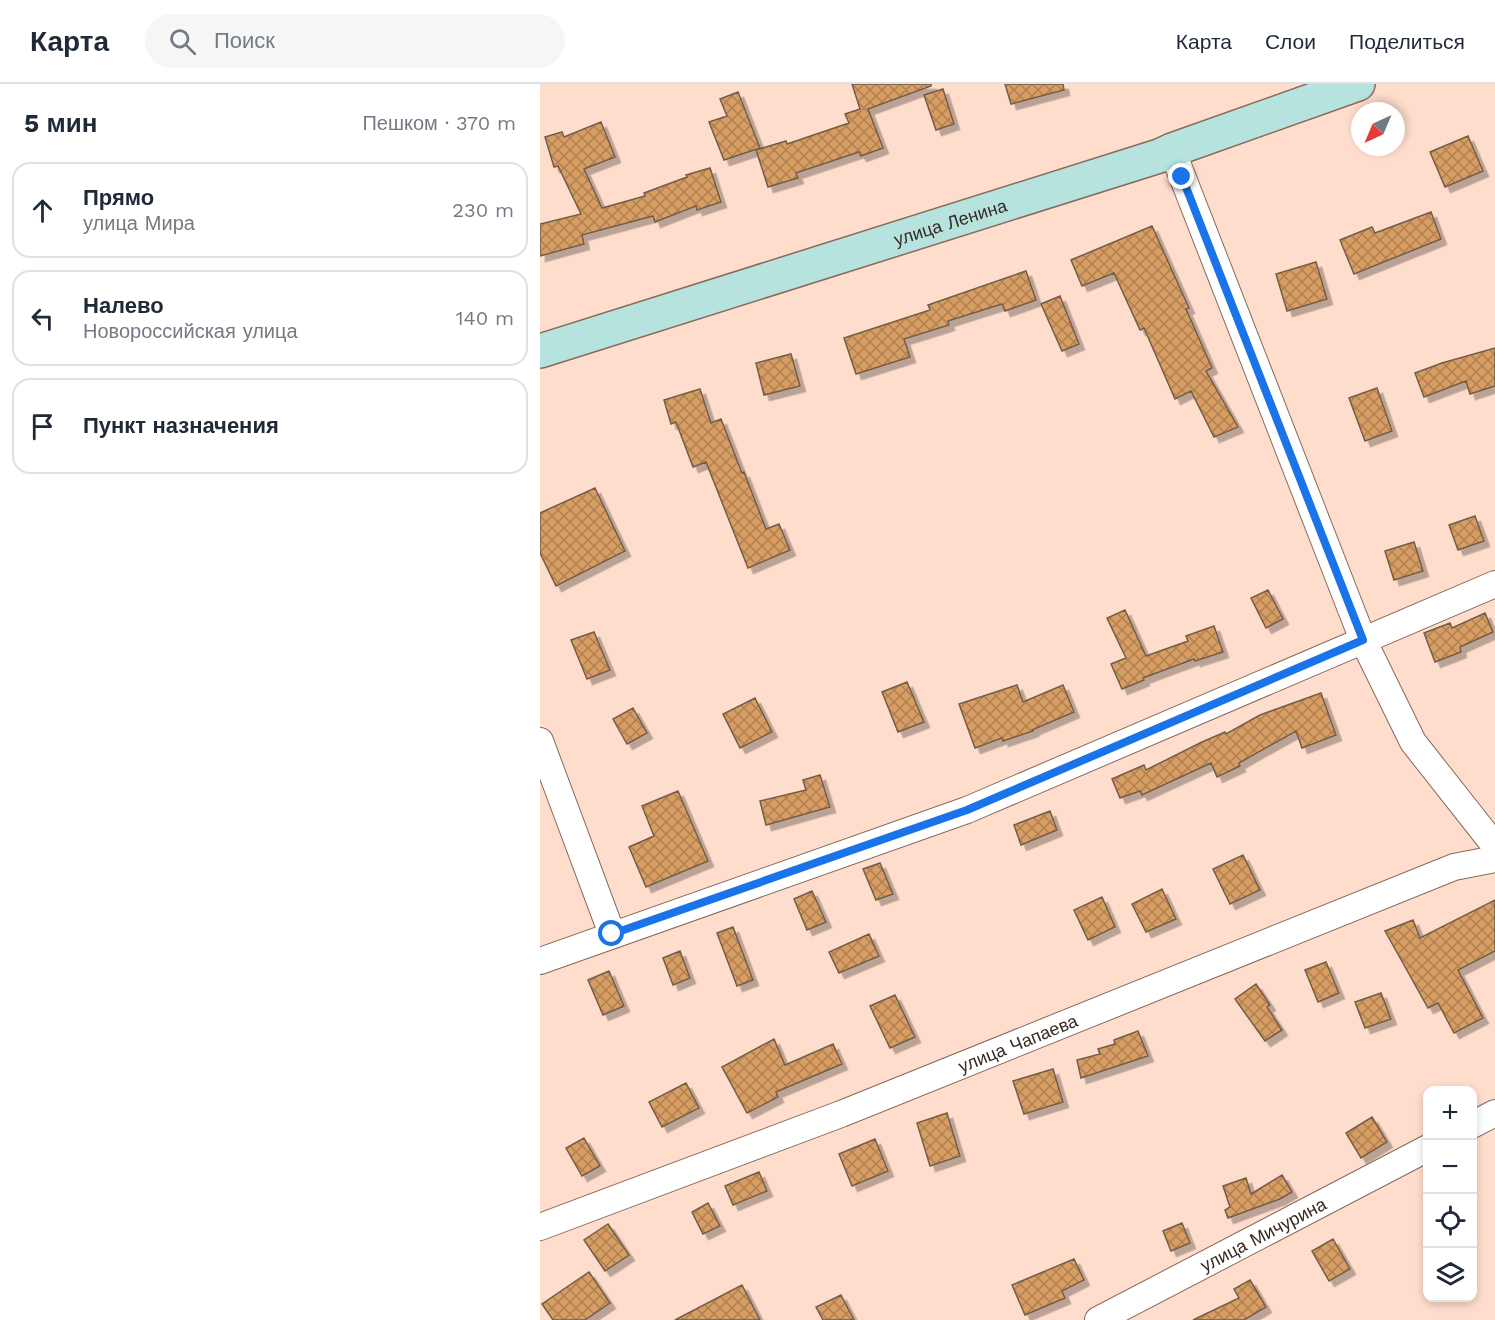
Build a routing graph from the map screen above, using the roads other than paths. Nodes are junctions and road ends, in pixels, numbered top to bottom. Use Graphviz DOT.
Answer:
graph roads {
  1 [pos="1358,84"];
  2 [pos="1172,150"];
  3 [pos="540,351"];
  4 [pos="1495,584"];
  5 [pos="1363,640"];
  6 [pos="540,741"];
  7 [pos="1495,846"];
  8 [pos="1495,859"];
  9 [pos="612,934"];
  10 [pos="540,961"];
  11 [pos="1495,1113"];
  12 [pos="1477,1123"];
  13 [pos="1423,1151"];
  14 [pos="540,1227"];
  15 [pos="1098,1320"];
  1 -- 2 [label="street, улица Ленина"];
  2 -- 3 [label="street, улица Ленина"];
  2 -- 5 [label="street"];
  4 -- 5 [label="street"];
  5 -- 7 [label="street"];
  5 -- 9 [label="street"];
  6 -- 9 [label="street"];
  8 -- 14 [label="street, улица Чапаева"];
  9 -- 10 [label="street"];
  11 -- 12 [label="street"];
  13 -- 15 [label="street, улица Мичурина"];
}
